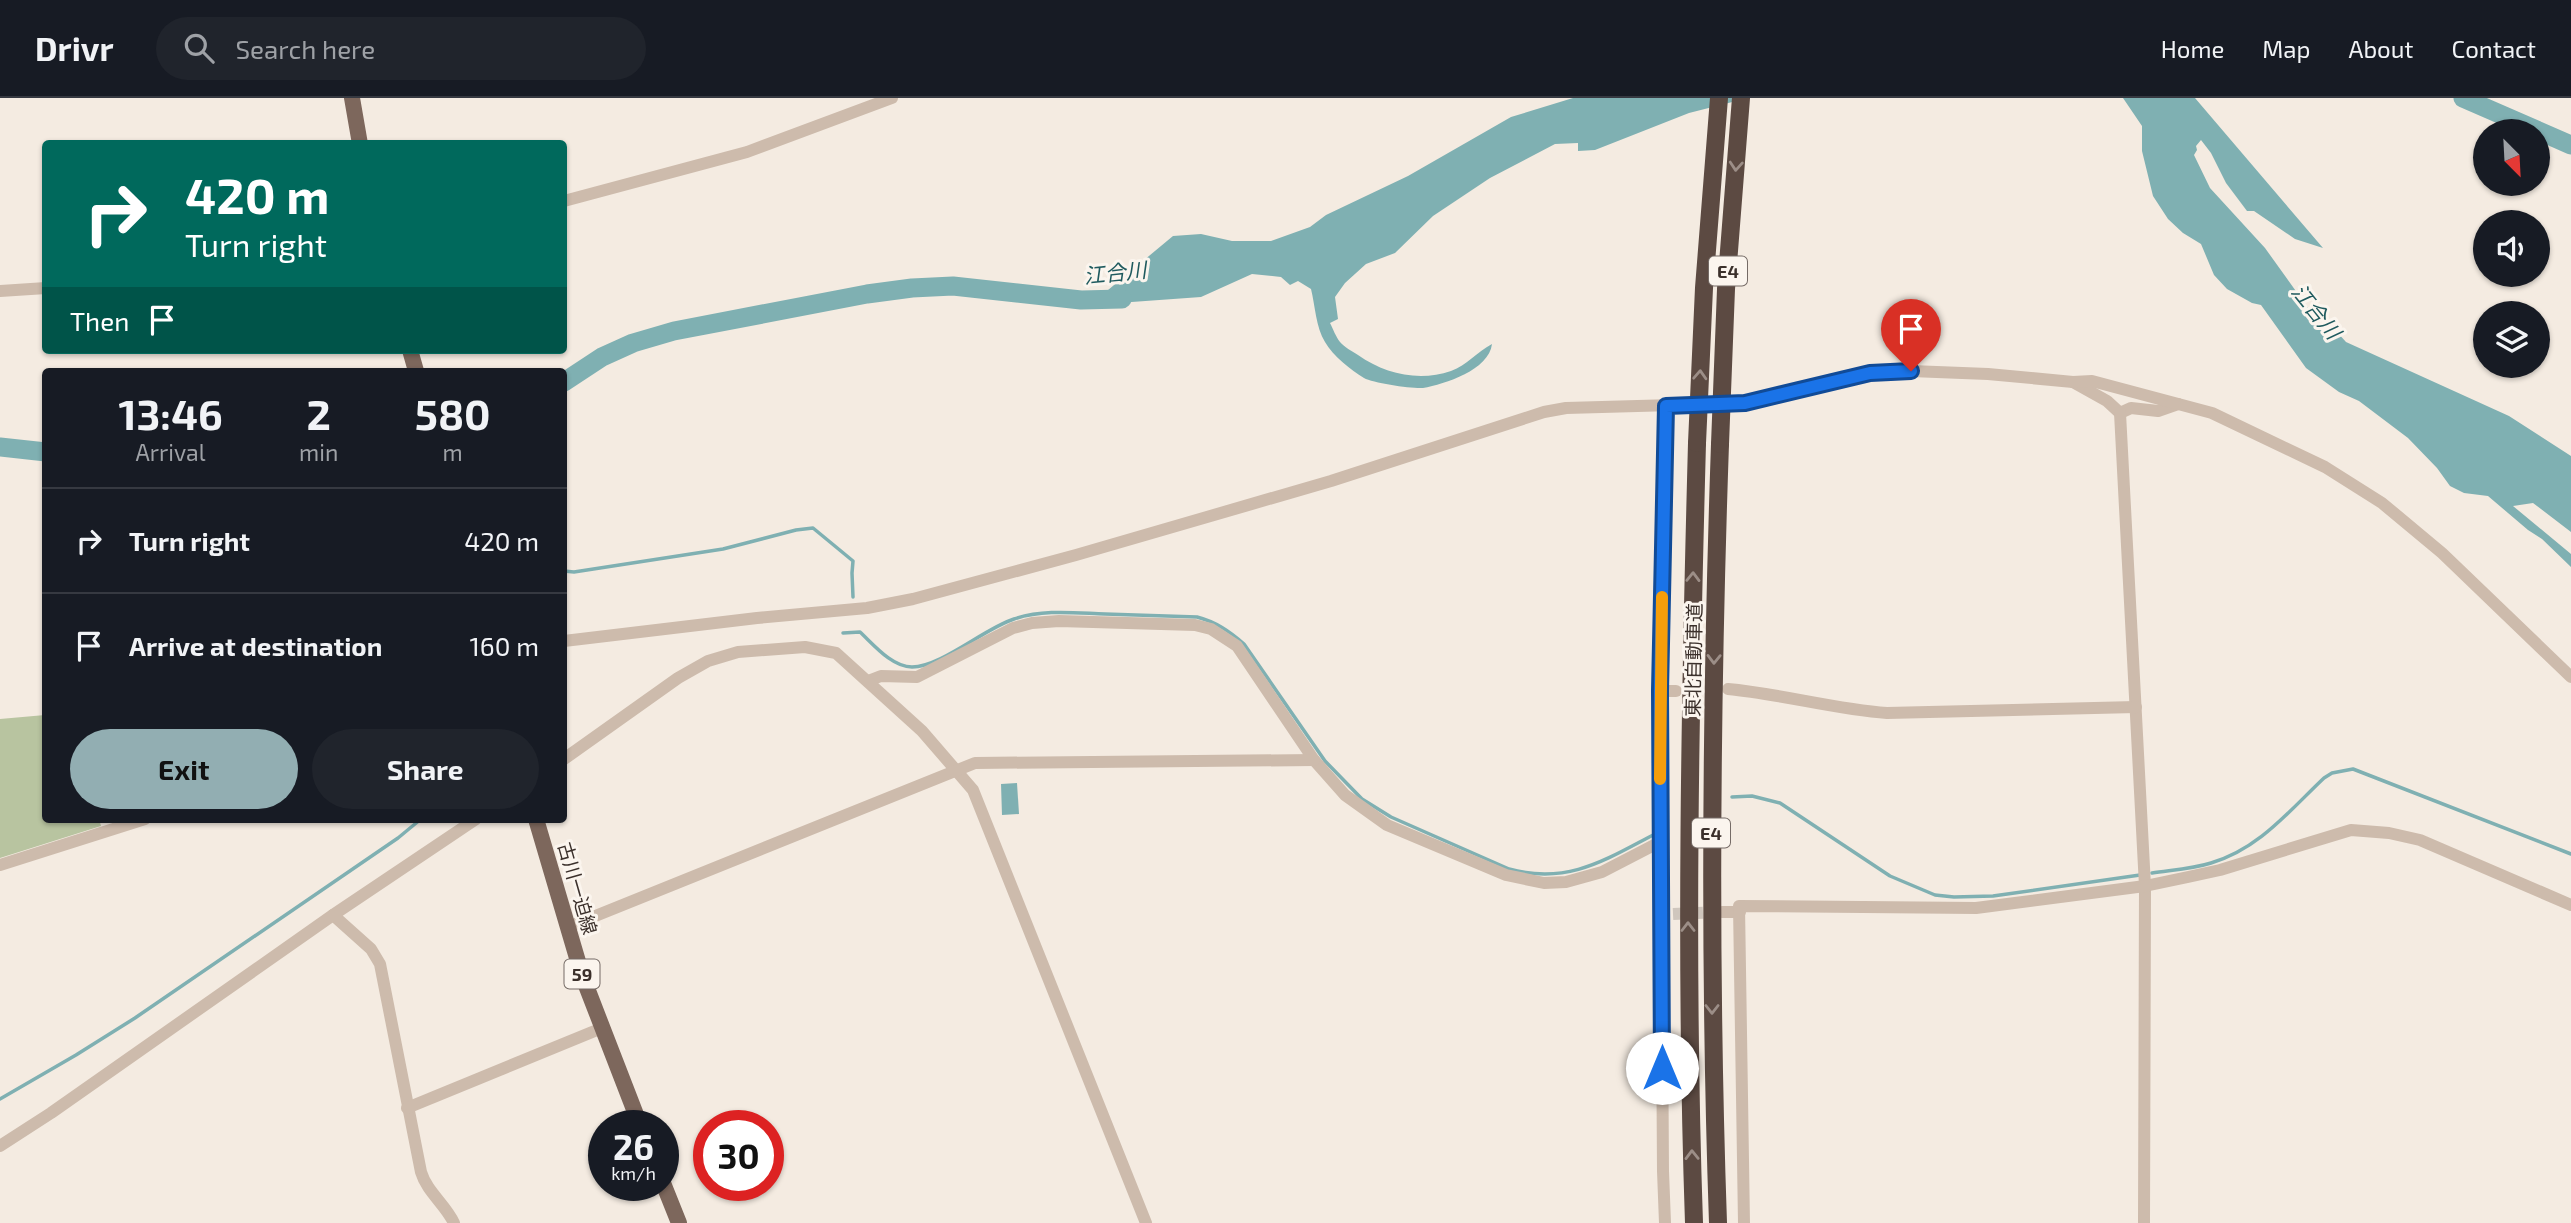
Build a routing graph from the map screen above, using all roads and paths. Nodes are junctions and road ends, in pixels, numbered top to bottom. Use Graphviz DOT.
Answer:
graph roads {
  1 [pos="352,98"];
  2 [pos="892,98"];
  3 [pos="1718,98"];
  4 [pos="1741,98"];
  5 [pos="359,140"];
  6 [pos="567,200"];
  7 [pos="42,288"];
  8 [pos="0,291"];
  9 [pos="2073,382"];
  10 [pos="2178,404"];
  11 [pos="1666,406"];
  12 [pos="2120,413"];
  13 [pos="567,641"];
  14 [pos="2571,677"];
  15 [pos="868,681"];
  16 [pos="1728,689"];
  17 [pos="1660,691"];
  18 [pos="1676,691"];
  19 [pos="2136,707"];
  20 [pos="567,757"];
  21 [pos="1314,760"];
  22 [pos="956,769"];
  23 [pos="132,823"];
  24 [pos="470,823"];
  25 [pos="537,823"];
  26 [pos="1660,842"];
  27 [pos="0,865"];
  28 [pos="2145,886"];
  29 [pos="2571,905"];
  30 [pos="1722,912"];
  31 [pos="1740,912"];
  32 [pos="333,915"];
  33 [pos="568,927"];
  34 [pos="602,1028"];
  35 [pos="408,1108"];
  36 [pos="634,1110"];
  37 [pos="0,1146"];
  38 [pos="670,1201"];
  39 [pos="454,1223"];
  40 [pos="679,1223"];
  41 [pos="1146,1223"];
  42 [pos="1665,1223"];
  43 [pos="1694,1223"];
  44 [pos="1718,1223"];
  45 [pos="1744,1223"];
  46 [pos="2144,1223"];
  1 -- 5 [label="main road"];
  2 -- 6 [label="street"];
  43 -- 3 [label="highway, 東北自動車道 / E4, one-way, bridge"];
  4 -- 44 [label="highway, 東北自動車道 / E4, one-way, bridge"];
  7 -- 8 [label="street"];
  9 -- 10 [label="street"];
  9 -- 11 [label="street"];
  9 -- 12 [label="street"];
  10 -- 12 [label="street"];
  10 -- 14 [label="street"];
  11 -- 13 [label="street"];
  11 -- 17 [label="street"];
  12 -- 19 [label="street"];
  15 -- 20 [label="street"];
  15 -- 21 [label="street"];
  15 -- 22 [label="street"];
  16 -- 19 [label="street"];
  17 -- 18 [label="street"];
  17 -- 26 [label="street"];
  19 -- 28 [label="street"];
  21 -- 22 [label="street"];
  21 -- 26 [label="street"];
  22 -- 33 [label="street"];
  22 -- 41 [label="street"];
  23 -- 27 [label="street"];
  24 -- 32 [label="street"];
  25 -- 33 [label="main road, 古川一迫線 / 59"];
  26 -- 42 [label="street"];
  28 -- 29 [label="street"];
  28 -- 31 [label="street"];
  28 -- 46 [label="street"];
  30 -- 31 [label="street"];
  31 -- 45 [label="street"];
  32 -- 35 [label="street"];
  32 -- 37 [label="street"];
  33 -- 34 [label="main road, 古川一迫線 / 59"];
  34 -- 35 [label="street"];
  34 -- 36 [label="main road, 古川一迫線 / 59"];
  35 -- 39 [label="street"];
  38 -- 40 [label="main road"];
}
